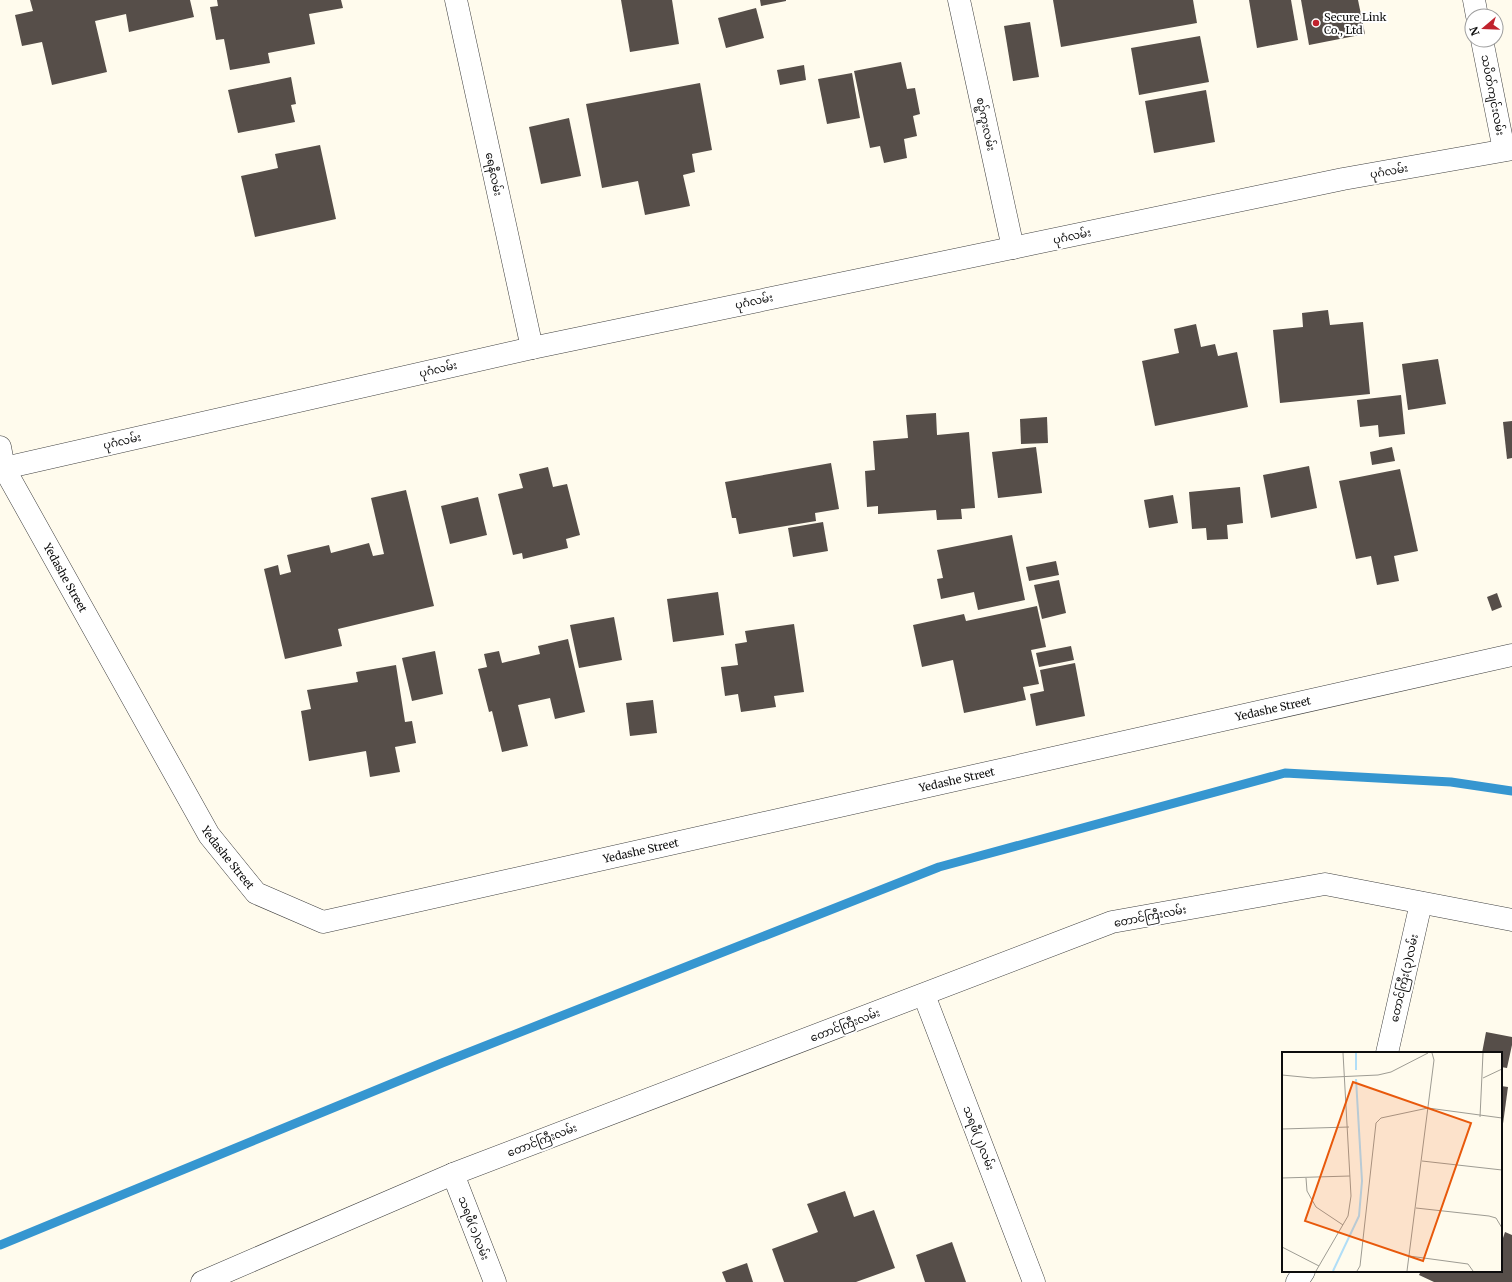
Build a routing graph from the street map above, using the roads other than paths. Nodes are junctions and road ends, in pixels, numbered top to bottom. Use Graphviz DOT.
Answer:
graph roads {
  1 [pos="456,0"];
  2 [pos="959,0"];
  3 [pos="1484,48"];
  4 [pos="1508,149"];
  5 [pos="1013,248"];
  6 [pos="532,348"];
  7 [pos="0,447"];
  8 [pos="2,469"];
  9 [pos="1512,654"];
  10 [pos="1421,902"];
  11 [pos="1512,920"];
  12 [pos="924,995"];
  13 [pos="1387,1052"];
  14 [pos="453,1174"];
  15 [pos="1303,1272"];
  16 [pos="202,1282"];
  17 [pos="494,1282"];
  18 [pos="1034,1282"];
  19 [pos="1296,1282"];
  1 -- 6 [label="street, ရေနီလမ်း"];
  2 -- 5 [label="street, စဉ့်ကူးလမ်း"];
  3 -- 4 [label="street, သပိတ်ကျင်းလမ်း"];
  4 -- 5 [label="street, ပုဂံလမ်း"];
  5 -- 6 [label="street, ပုဂံလမ်း"];
  6 -- 8 [label="street, ပုဂံလမ်း"];
  7 -- 8 [label="street, Yedashe Street"];
  8 -- 9 [label="street, Yedashe Street"];
  10 -- 11 [label="street, တောင်ကြီးလမ်း"];
  10 -- 12 [label="street, တောင်ကြီးလမ်း"];
  10 -- 13 [label="street, တောင်ကြီး(၃)လမ်း"];
  12 -- 14 [label="street, တောင်ကြီးလမ်း"];
  12 -- 18 [label="street, သရဖီ(၂)လမ်း"];
  14 -- 16 [label="street, တောင်ကြီးလမ်း"];
  14 -- 17 [label="street, သရဖီ(၁)လမ်း"];
  15 -- 19 [label="street"];
}
